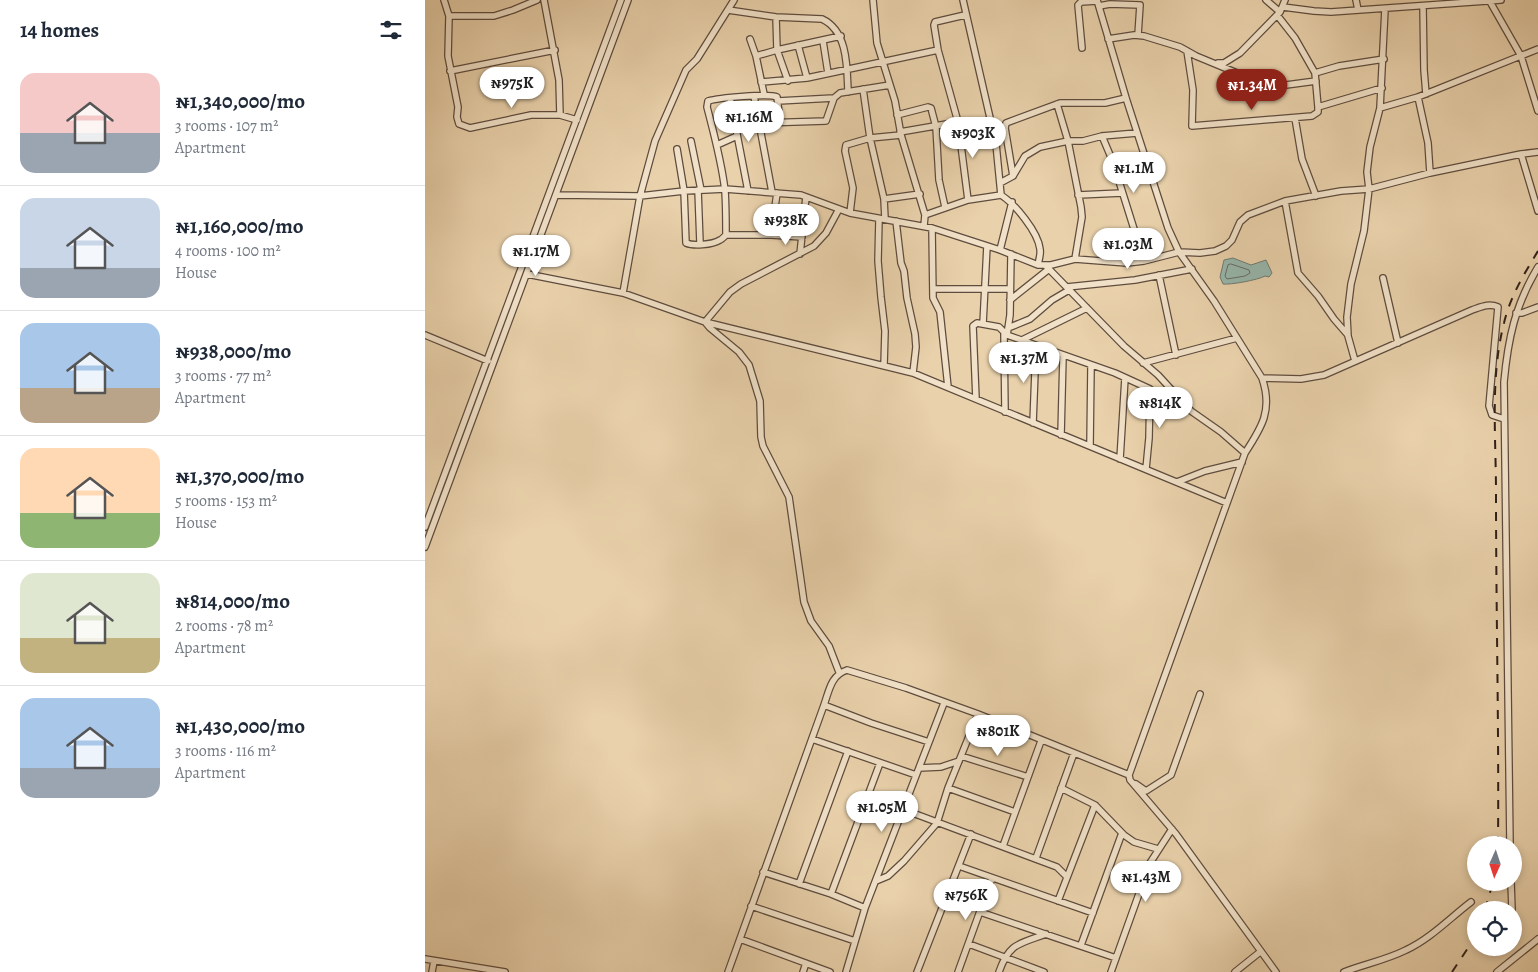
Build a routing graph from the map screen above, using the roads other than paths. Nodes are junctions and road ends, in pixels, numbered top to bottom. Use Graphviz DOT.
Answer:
graph roads {
  1 [pos="444,0"];
  2 [pos="537,0"];
  3 [pos="544,0"];
  4 [pos="621,0"];
  5 [pos="628,0"];
  6 [pos="734,0"];
  7 [pos="873,0"];
  8 [pos="963,0"];
  9 [pos="1266,0"];
  10 [pos="1285,0"];
  11 [pos="1356,0"];
  12 [pos="1501,0"];
  13 [pos="1489,1"];
  14 [pos="1097,2"];
  15 [pos="1423,6"];
  16 [pos="1385,9"];
  17 [pos="728,10"];
  18 [pos="1358,10"];
  19 [pos="1280,11"];
  20 [pos="965,15"];
  21 [pos="449,16"];
  22 [pos="776,17"];
  23 [pos="1138,35"];
  24 [pos="841,36"];
  25 [pos="750,39"];
  26 [pos="1108,39"];
  27 [pos="823,41"];
  28 [pos="798,46"];
  29 [pos="1081,48"];
  30 [pos="1538,49"];
  31 [pos="555,50"];
  32 [pos="777,50"];
  33 [pos="939,50"];
  34 [pos="1187,51"];
  35 [pos="756,56"];
  36 [pos="1521,56"];
  37 [pos="1384,59"];
  38 [pos="883,60"];
  39 [pos="1215,63"];
  40 [pos="847,70"];
  41 [pos="450,71"];
  42 [pos="828,73"];
  43 [pos="1315,74"];
  44 [pos="807,78"];
  45 [pos="788,80"];
  46 [pos="1317,81"];
  47 [pos="761,82"];
  48 [pos="890,85"];
  49 [pos="1383,88"];
  50 [pos="863,89"];
  51 [pos="848,92"];
  52 [pos="764,94"];
  53 [pos="1426,94"];
  54 [pos="754,96"];
  55 [pos="1418,97"];
  56 [pos="730,98"];
  57 [pos="834,98"];
  58 [pos="1126,98"];
  59 [pos="778,101"];
  60 [pos="1057,104"];
  61 [pos="1318,107"];
  62 [pos="1381,108"];
  63 [pos="1538,111"];
  64 [pos="560,115"];
  65 [pos="897,115"];
  66 [pos="1295,118"];
  67 [pos="577,120"];
  68 [pos="780,121"];
  69 [pos="958,122"];
  70 [pos="759,123"];
  71 [pos="936,127"];
  72 [pos="900,133"];
  73 [pos="1137,133"];
  74 [pos="737,136"];
  75 [pos="1102,136"];
  76 [pos="870,138"];
  77 [pos="691,141"];
  78 [pos="1068,141"];
  79 [pos="717,144"];
  80 [pos="677,149"];
  81 [pos="1538,152"];
  82 [pos="1521,154"];
  83 [pos="1430,173"];
  84 [pos="1013,176"];
  85 [pos="1000,183"];
  86 [pos="725,189"];
  87 [pos="1369,189"];
  88 [pos="699,190"];
  89 [pos="684,191"];
  90 [pos="748,191"];
  91 [pos="774,192"];
  92 [pos="1122,193"];
  93 [pos="556,194"];
  94 [pos="920,194"];
  95 [pos="1078,194"];
  96 [pos="1001,195"];
  97 [pos="641,196"];
  98 [pos="1315,196"];
  99 [pos="806,197"];
  100 [pos="884,200"];
  101 [pos="969,200"];
  102 [pos="1285,201"];
  103 [pos="1012,202"];
  104 [pos="945,207"];
  105 [pos="839,209"];
  106 [pos="1538,210"];
  107 [pos="850,213"];
  108 [pos="925,215"];
  109 [pos="882,219"];
  110 [pos="896,221"];
  111 [pos="924,226"];
  112 [pos="932,228"];
  113 [pos="726,234"];
  114 [pos="771,235"];
  115 [pos="802,237"];
  116 [pos="700,244"];
  117 [pos="987,246"];
  118 [pos="1000,250"];
  119 [pos="1179,252"];
  120 [pos="800,254"];
  121 [pos="1011,254"];
  122 [pos="1075,259"];
  123 [pos="1144,261"];
  124 [pos="1039,264"];
  125 [pos="1538,267"];
  126 [pos="1048,268"];
  127 [pos="1192,269"];
  128 [pos="527,274"];
  129 [pos="1159,275"];
  130 [pos="1383,278"];
  131 [pos="1068,288"];
  132 [pos="933,289"];
  133 [pos="985,289"];
  134 [pos="1010,289"];
  135 [pos="623,294"];
  136 [pos="1010,300"];
  137 [pos="513,303"];
  138 [pos="1538,307"];
  139 [pos="1087,308"];
  140 [pos="1516,313"];
  141 [pos="705,322"];
  142 [pos="983,324"];
  143 [pos="1008,328"];
  144 [pos="425,335"];
  145 [pos="1005,335"];
  146 [pos="1349,336"];
  147 [pos="1237,338"];
  148 [pos="1021,340"];
  149 [pos="1398,343"];
  150 [pos="1036,346"];
  151 [pos="1176,355"];
  152 [pos="1063,356"];
  153 [pos="488,361"];
  154 [pos="1355,361"];
  155 [pos="1143,363"];
  156 [pos="884,366"];
  157 [pos="1091,366"];
  158 [pos="913,373"];
  159 [pos="1125,378"];
  160 [pos="1262,378"];
  161 [pos="947,388"];
  162 [pos="976,399"];
  163 [pos="1005,412"];
  164 [pos="1504,419"];
  165 [pos="1033,423"];
  166 [pos="1061,435"];
  167 [pos="1090,446"];
  168 [pos="1245,453"];
  169 [pos="1120,459"];
  170 [pos="1242,462"];
  171 [pos="1146,470"];
  172 [pos="1177,482"];
  173 [pos="1227,503"];
  174 [pos="425,527"];
  175 [pos="425,547"];
  176 [pos="839,672"];
  177 [pos="1200,694"];
  178 [pos="944,703"];
  179 [pos="824,705"];
  180 [pos="978,714"];
  181 [pos="812,739"];
  182 [pos="1041,741"];
  183 [pos="929,742"];
  184 [pos="848,752"];
  185 [pos="1074,754"];
  186 [pos="960,758"];
  187 [pos="880,762"];
  188 [pos="919,768"];
  189 [pos="916,775"];
  190 [pos="1129,776"];
  191 [pos="1028,777"];
  192 [pos="1132,782"];
  193 [pos="948,788"];
  194 [pos="1061,788"];
  195 [pos="1095,804"];
  196 [pos="902,809"];
  197 [pos="1015,812"];
  198 [pos="937,823"];
  199 [pos="1172,829"];
  200 [pos="1122,833"];
  201 [pos="971,834"];
  202 [pos="1510,836"];
  203 [pos="1003,846"];
  204 [pos="1158,849"];
  205 [pos="1035,858"];
  206 [pos="959,866"];
  207 [pos="763,872"];
  208 [pos="1067,877"];
  209 [pos="992,878"];
  210 [pos="875,880"];
  211 [pos="799,884"];
  212 [pos="831,894"];
  213 [pos="1058,900"];
  214 [pos="1467,905"];
  215 [pos="751,906"];
  216 [pos="865,908"];
  217 [pos="980,912"];
  218 [pos="1093,913"];
  219 [pos="1046,934"];
  220 [pos="739,939"];
  221 [pos="1538,939"];
  222 [pos="855,941"];
  223 [pos="969,944"];
  224 [pos="1081,945"];
  225 [pos="1261,952"];
  226 [pos="1522,952"];
  227 [pos="1517,956"];
  228 [pos="1004,957"];
  229 [pos="1116,958"];
  230 [pos="425,959"];
  231 [pos="434,961"];
  232 [pos="806,963"];
  233 [pos="432,972"];
  234 [pos="505,972"];
  235 [pos="728,972"];
  236 [pos="803,972"];
  237 [pos="830,972"];
  238 [pos="846,972"];
  239 [pos="917,972"];
  240 [pos="958,972"];
  241 [pos="999,972"];
  242 [pos="1044,972"];
  243 [pos="1111,972"];
  244 [pos="1235,972"];
  245 [pos="1276,972"];
  246 [pos="1344,972"];
  247 [pos="1497,972"];
  1 -- 21 [label="street"];
  2 -- 21 [label="street"];
  3 -- 31 [label="street"];
  4 -- 67 [label="street"];
  5 -- 93 [label="street"];
  6 -- 17 [label="street"];
  7 -- 38 [label="street"];
  8 -- 20 [label="street"];
  9 -- 19 [label="street"];
  10 -- 19 [label="street"];
  11 -- 18 [label="street"];
  12 -- 13 [label="street"];
  13 -- 15 [label="street"];
  13 -- 36 [label="street"];
  14 -- 23 [label="street"];
  14 -- 26 [label="street"];
  14 -- 29 [label="street"];
  15 -- 16 [label="street"];
  15 -- 53 [label="street"];
  16 -- 18 [label="street"];
  16 -- 37 [label="street"];
  17 -- 22 [label="street"];
  17 -- 97 [label="street"];
  18 -- 19 [label="street"];
  19 -- 39 [label="street"];
  19 -- 43 [label="street"];
  20 -- 33 [label="street"];
  20 -- 85 [label="street"];
  21 -- 41 [label="street"];
  22 -- 24 [label="street"];
  22 -- 32 [label="street"];
  23 -- 26 [label="street"];
  23 -- 34 [label="street"];
  24 -- 27 [label="street"];
  24 -- 40 [label="street"];
  25 -- 35 [label="street"];
  26 -- 58 [label="street"];
  27 -- 28 [label="street"];
  27 -- 42 [label="street"];
  28 -- 32 [label="street"];
  28 -- 44 [label="street"];
  30 -- 36 [label="street"];
  31 -- 41 [label="street"];
  31 -- 64 [label="street"];
  32 -- 35 [label="street"];
  32 -- 45 [label="street"];
  33 -- 38 [label="street"];
  33 -- 69 [label="street"];
  34 -- 39 [label="street"];
  34 -- 66 [label="street"];
  35 -- 47 [label="street"];
  36 -- 53 [label="street"];
  36 -- 63 [label="street"];
  37 -- 43 [label="street"];
  37 -- 49 [label="street"];
  38 -- 40 [label="street"];
  38 -- 48 [label="street"];
  39 -- 46 [label="street"];
  40 -- 42 [label="street"];
  40 -- 51 [label="street"];
  41 -- 64 [label="street"];
  42 -- 44 [label="street"];
  43 -- 46 [label="street"];
  44 -- 45 [label="street"];
  45 -- 47 [label="street"];
  46 -- 61 [label="street"];
  47 -- 52 [label="street"];
  48 -- 50 [label="street"];
  48 -- 65 [label="street"];
  49 -- 61 [label="street"];
  49 -- 62 [label="street"];
  50 -- 51 [label="street"];
  50 -- 76 [label="street"];
  51 -- 57 [label="street"];
  52 -- 54 [label="street"];
  52 -- 59 [label="street"];
  53 -- 55 [label="street"];
  54 -- 56 [label="street"];
  54 -- 70 [label="street"];
  55 -- 62 [label="street"];
  55 -- 83 [label="street"];
  56 -- 74 [label="street"];
  56 -- 79 [label="street"];
  57 -- 59 [label="street"];
  57 -- 68 [label="street"];
  58 -- 60 [label="street"];
  58 -- 73 [label="street"];
  59 -- 68 [label="street"];
  60 -- 78 [label="street"];
  60 -- 84 [label="street"];
  61 -- 66 [label="street"];
  62 -- 87 [label="street"];
  64 -- 67 [label="street"];
  65 -- 71 [label="street"];
  65 -- 72 [label="street"];
  66 -- 98 [label="street"];
  67 -- 137 [label="street"];
  68 -- 70 [label="street"];
  69 -- 71 [label="street"];
  69 -- 101 [label="street"];
  70 -- 91 [label="street"];
  71 -- 72 [label="street"];
  71 -- 104 [label="street"];
  72 -- 76 [label="street"];
  72 -- 94 [label="street"];
  73 -- 75 [label="street"];
  73 -- 119 [label="street"];
  74 -- 79 [label="street"];
  74 -- 90 [label="street"];
  75 -- 78 [label="street"];
  75 -- 92 [label="street"];
  76 -- 100 [label="street"];
  76 -- 107 [label="street"];
  77 -- 88 [label="street"];
  78 -- 84 [label="street"];
  78 -- 95 [label="street"];
  79 -- 86 [label="street"];
  80 -- 89 [label="street"];
  81 -- 82 [label="street"];
  82 -- 83 [label="street"];
  82 -- 106 [label="street"];
  83 -- 87 [label="street"];
  84 -- 85 [label="street"];
  85 -- 96 [label="street"];
  86 -- 88 [label="street"];
  86 -- 90 [label="street"];
  86 -- 113 [label="street"];
  87 -- 98 [label="street"];
  87 -- 146 [label="street"];
  88 -- 89 [label="street"];
  88 -- 116 [label="street"];
  89 -- 97 [label="street"];
  89 -- 116 [label="street"];
  90 -- 91 [label="street"];
  91 -- 99 [label="street"];
  91 -- 114 [label="street"];
  92 -- 95 [label="street"];
  92 -- 123 [label="street"];
  93 -- 97 [label="street"];
  93 -- 128 [label="street"];
  94 -- 100 [label="street"];
  94 -- 108 [label="street"];
  95 -- 122 [label="street"];
  96 -- 101 [label="street"];
  96 -- 103 [label="street"];
  97 -- 135 [label="street"];
  98 -- 102 [label="street"];
  99 -- 105 [label="street"];
  99 -- 115 [label="street"];
  100 -- 109 [label="street"];
  101 -- 104 [label="street"];
  102 -- 119 [label="street"];
  102 -- 146 [label="street"];
  103 -- 118 [label="street"];
  103 -- 124 [label="street"];
  104 -- 108 [label="street"];
  105 -- 107 [label="street"];
  105 -- 120 [label="street"];
  107 -- 109 [label="street"];
  108 -- 111 [label="street"];
  109 -- 110 [label="street"];
  109 -- 156 [label="street"];
  110 -- 111 [label="street"];
  110 -- 158 [label="street"];
  111 -- 112 [label="street"];
  112 -- 117 [label="street"];
  112 -- 132 [label="street"];
  113 -- 114 [label="street"];
  113 -- 116 [label="street"];
  114 -- 115 [label="street"];
  115 -- 120 [label="street"];
  117 -- 118 [label="street"];
  117 -- 133 [label="street"];
  118 -- 121 [label="street"];
  119 -- 123 [label="street"];
  119 -- 127 [label="street"];
  120 -- 141 [label="street"];
  121 -- 124 [label="street"];
  121 -- 134 [label="street"];
  122 -- 123 [label="street"];
  122 -- 126 [label="street"];
  124 -- 126 [label="street"];
  125 -- 140 [label="street"];
  126 -- 131 [label="street"];
  126 -- 136 [label="street"];
  127 -- 129 [label="street"];
  127 -- 147 [label="street"];
  128 -- 135 [label="street"];
  128 -- 137 [label="street"];
  129 -- 131 [label="street"];
  129 -- 151 [label="street"];
  130 -- 149 [label="street"];
  131 -- 139 [label="street"];
  131 -- 143 [label="street"];
  132 -- 133 [label="street"];
  132 -- 161 [label="street"];
  133 -- 134 [label="street"];
  133 -- 142 [label="street"];
  134 -- 136 [label="street"];
  135 -- 141 [label="street"];
  136 -- 143 [label="street"];
  137 -- 153 [label="street"];
  137 -- 175 [label="street"];
  138 -- 140 [label="street"];
  139 -- 148 [label="street"];
  139 -- 155 [label="street"];
  140 -- 164 [label="street"];
  141 -- 156 [label="street"];
  141 -- 176 [label="street"];
  142 -- 145 [label="street"];
  142 -- 162 [label="street"];
  143 -- 145 [label="street"];
  144 -- 153 [label="street"];
  145 -- 148 [label="street"];
  145 -- 163 [label="street"];
  146 -- 154 [label="street"];
  147 -- 151 [label="street"];
  147 -- 160 [label="street"];
  148 -- 150 [label="street"];
  149 -- 154 [label="street"];
  149 -- 164 [label="street"];
  150 -- 152 [label="street"];
  150 -- 165 [label="street"];
  151 -- 155 [label="street"];
  152 -- 157 [label="street"];
  152 -- 166 [label="street"];
  153 -- 174 [label="street"];
  154 -- 160 [label="street"];
  155 -- 168 [label="street"];
  156 -- 158 [label="street"];
  157 -- 159 [label="street"];
  157 -- 167 [label="street"];
  158 -- 161 [label="street"];
  159 -- 169 [label="street"];
  159 -- 171 [label="street"];
  160 -- 168 [label="street"];
  161 -- 162 [label="street"];
  162 -- 163 [label="street"];
  163 -- 165 [label="street"];
  164 -- 202 [label="street"];
  165 -- 166 [label="street"];
  166 -- 167 [label="street"];
  167 -- 169 [label="street"];
  168 -- 170 [label="street"];
  169 -- 171 [label="street"];
  170 -- 172 [label="street"];
  170 -- 173 [label="street"];
  171 -- 172 [label="street"];
  172 -- 173 [label="street"];
  173 -- 190 [label="street"];
  176 -- 178 [label="street"];
  176 -- 179 [label="street"];
  177 -- 192 [label="street"];
  178 -- 180 [label="street"];
  178 -- 183 [label="street"];
  179 -- 181 [label="street"];
  179 -- 183 [label="street"];
  180 -- 182 [label="street"];
  180 -- 186 [label="street"];
  181 -- 184 [label="street"];
  181 -- 207 [label="street"];
  182 -- 185 [label="street"];
  182 -- 191 [label="street"];
  183 -- 188 [label="street"];
  184 -- 187 [label="street"];
  184 -- 211 [label="street"];
  185 -- 190 [label="street"];
  185 -- 194 [label="street"];
  186 -- 188 [label="street"];
  186 -- 191 [label="street"];
  186 -- 193 [label="street"];
  187 -- 189 [label="street"];
  187 -- 212 [label="street"];
  188 -- 189 [label="street"];
  189 -- 196 [label="street"];
  190 -- 192 [label="street"];
  191 -- 197 [label="street"];
  192 -- 199 [label="street"];
  193 -- 197 [label="street"];
  193 -- 198 [label="street"];
  194 -- 195 [label="street"];
  194 -- 205 [label="street"];
  195 -- 200 [label="street"];
  195 -- 208 [label="street"];
  196 -- 198 [label="street"];
  196 -- 210 [label="street"];
  197 -- 203 [label="street"];
  198 -- 201 [label="street"];
  198 -- 210 [label="street"];
  199 -- 204 [label="street"];
  199 -- 225 [label="street"];
  200 -- 204 [label="street"];
  200 -- 218 [label="street"];
  201 -- 203 [label="street"];
  201 -- 206 [label="street"];
  203 -- 205 [label="street"];
  204 -- 229 [label="street"];
  205 -- 208 [label="street"];
  206 -- 209 [label="street"];
  206 -- 239 [label="street"];
  207 -- 211 [label="street"];
  207 -- 215 [label="street"];
  208 -- 213 [label="street"];
  209 -- 213 [label="street"];
  209 -- 217 [label="street"];
  210 -- 216 [label="street"];
  211 -- 212 [label="street"];
  212 -- 216 [label="street"];
  213 -- 218 [label="street"];
  214 -- 246 [label="street"];
  215 -- 220 [label="street"];
  215 -- 222 [label="street"];
  216 -- 222 [label="street"];
  217 -- 219 [label="street"];
  217 -- 223 [label="street"];
  218 -- 224 [label="street"];
  219 -- 224 [label="street"];
  219 -- 228 [label="street"];
  220 -- 232 [label="street"];
  220 -- 235 [label="street"];
  221 -- 226 [label="street"];
  222 -- 238 [label="street"];
  223 -- 228 [label="street"];
  223 -- 240 [label="street"];
  224 -- 229 [label="street"];
  225 -- 244 [label="street"];
  225 -- 245 [label="street"];
  227 -- 247 [label="street"];
  228 -- 241 [label="street"];
  228 -- 242 [label="street"];
  229 -- 243 [label="street"];
  230 -- 231 [label="street"];
  231 -- 233 [label="street"];
  231 -- 234 [label="street"];
  232 -- 236 [label="street"];
  232 -- 237 [label="street"];
}
